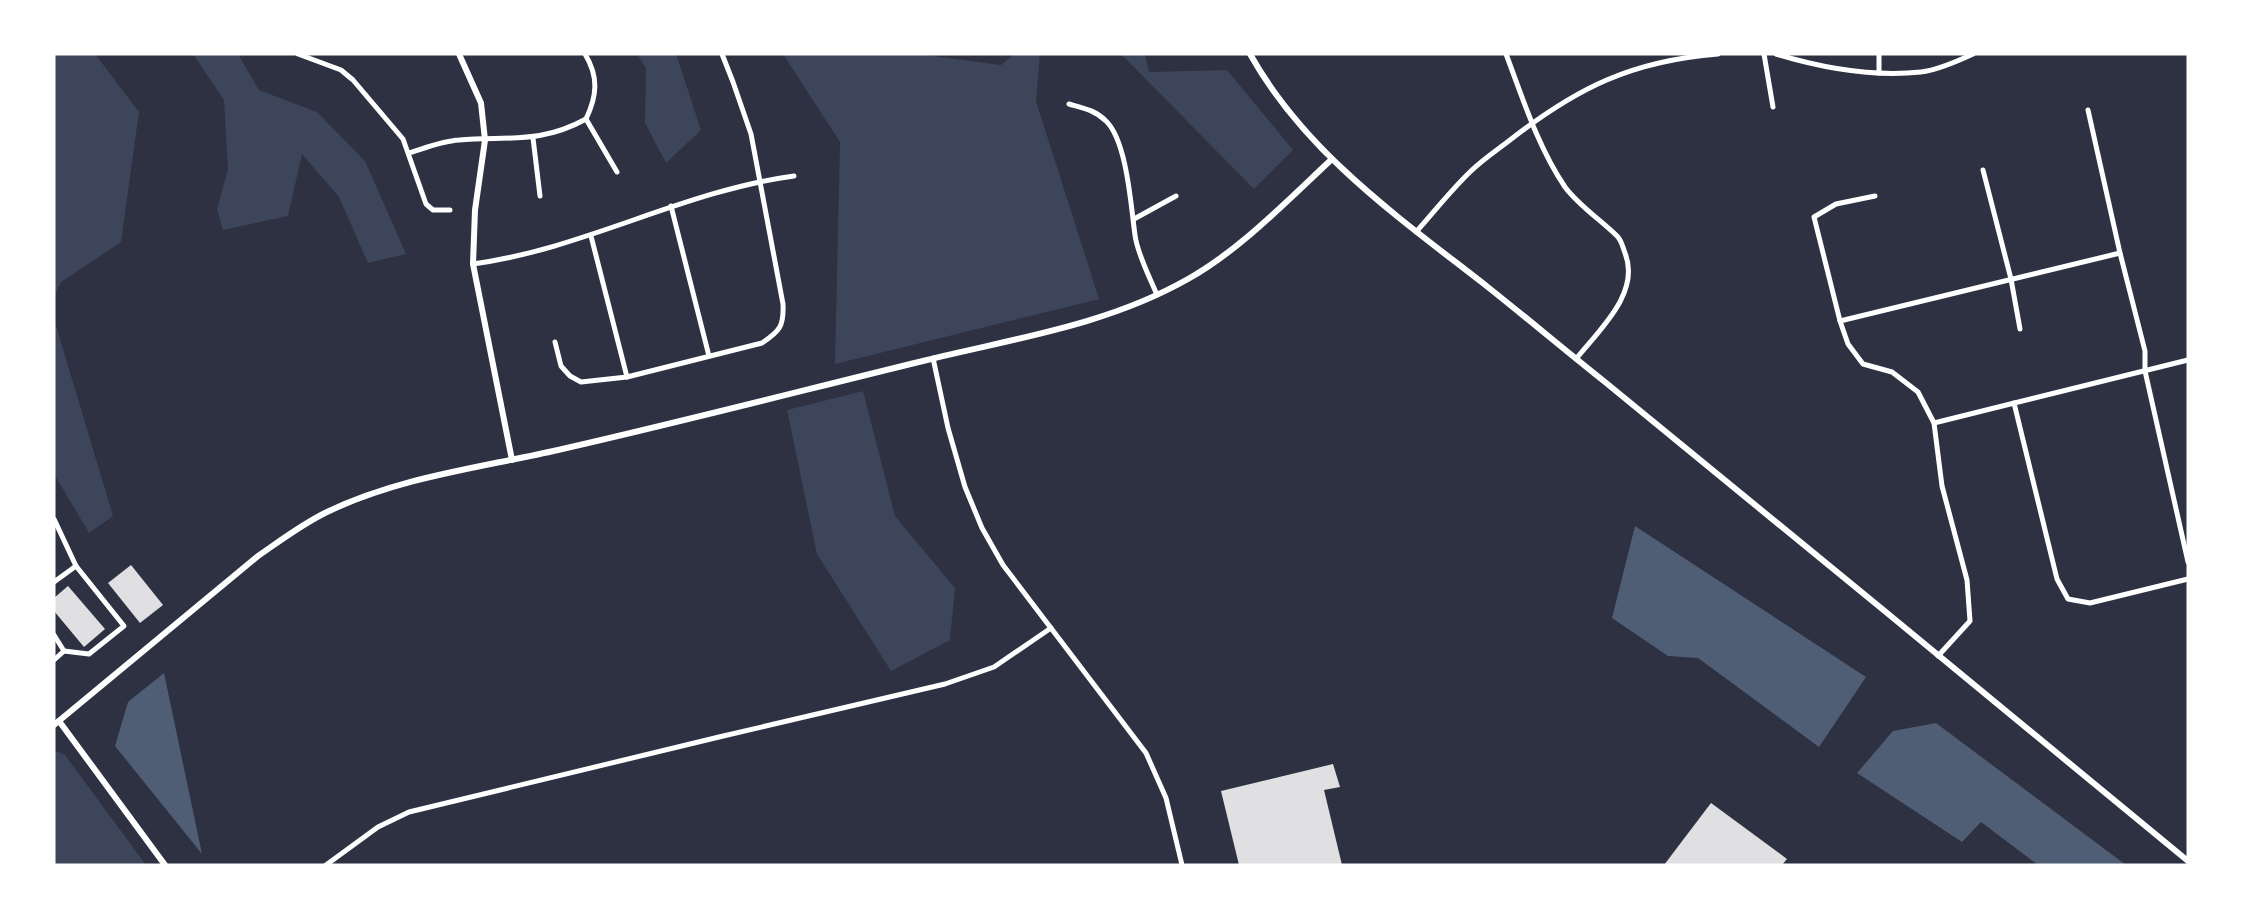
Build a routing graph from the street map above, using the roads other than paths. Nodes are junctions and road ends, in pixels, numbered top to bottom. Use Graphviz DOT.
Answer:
graph roads {
  1 [pos="298,54"];
  2 [pos="459,54"];
  3 [pos="585,54"];
  4 [pos="722,54"];
  5 [pos="1250,54"];
  6 [pos="1506,54"];
  7 [pos="1718,54"];
  8 [pos="1764,54"];
  9 [pos="1776,54"];
  10 [pos="1879,54"];
  11 [pos="1973,54"];
  12 [pos="308,55"];
  13 [pos="1879,73"];
  14 [pos="1069,104"];
  15 [pos="1773,107"];
  16 [pos="2088,110"];
  17 [pos="586,119"];
  18 [pos="1532,123"];
  19 [pos="533,138"];
  20 [pos="485,140"];
  21 [pos="409,153"];
  22 [pos="1332,159"];
  23 [pos="1983,170"];
  24 [pos="617,172"];
  25 [pos="794,176"];
  26 [pos="760,181"];
  27 [pos="540,196"];
  28 [pos="1176,196"];
  29 [pos="1875,196"];
  30 [pos="671,206"];
  31 [pos="450,210"];
  32 [pos="1134,219"];
  33 [pos="1416,232"];
  34 [pos="591,236"];
  35 [pos="2120,253"];
  36 [pos="473,264"];
  37 [pos="2011,279"];
  38 [pos="1157,295"];
  39 [pos="1840,321"];
  40 [pos="2020,329"];
  41 [pos="555,342"];
  42 [pos="709,356"];
  43 [pos="933,358"];
  44 [pos="1576,359"];
  45 [pos="2188,360"];
  46 [pos="2145,370"];
  47 [pos="627,377"];
  48 [pos="2014,403"];
  49 [pos="1934,423"];
  50 [pos="512,460"];
  51 [pos="54,519"];
  52 [pos="2188,562"];
  53 [pos="76,566"];
  54 [pos="2188,579"];
  55 [pos="54,582"];
  56 [pos="1051,628"];
  57 [pos="54,634"];
  58 [pos="64,651"];
  59 [pos="1938,656"];
  60 [pos="54,660"];
  61 [pos="54,715"];
  62 [pos="56,723"];
  63 [pos="2188,861"];
  64 [pos="165,865"];
  65 [pos="326,865"];
  66 [pos="1182,865"];
  1 -- 12 [label="street"];
  2 -- 20 [label="street"];
  3 -- 17 [label="street"];
  4 -- 26 [label="street"];
  5 -- 22 [label="street"];
  6 -- 18 [label="street"];
  7 -- 18 [label="street"];
  8 -- 15 [label="street"];
  9 -- 13 [label="street"];
  10 -- 13 [label="street"];
  11 -- 13 [label="street"];
  12 -- 21 [label="street"];
  14 -- 32 [label="street"];
  16 -- 35 [label="street"];
  17 -- 19 [label="street"];
  17 -- 24 [label="street"];
  18 -- 33 [label="street"];
  18 -- 44 [label="street"];
  19 -- 20 [label="street"];
  19 -- 27 [label="street"];
  20 -- 21 [label="street"];
  20 -- 36 [label="street"];
  21 -- 31 [label="street"];
  22 -- 33 [label="street"];
  22 -- 38 [label="street"];
  23 -- 37 [label="street"];
  25 -- 26 [label="street"];
  26 -- 30 [label="street"];
  26 -- 42 [label="street"];
  28 -- 32 [label="street"];
  29 -- 39 [label="street"];
  30 -- 34 [label="street"];
  30 -- 42 [label="street"];
  32 -- 38 [label="street"];
  33 -- 44 [label="street"];
  34 -- 36 [label="street"];
  34 -- 47 [label="street"];
  35 -- 37 [label="street"];
  35 -- 46 [label="street"];
  36 -- 50 [label="street"];
  37 -- 39 [label="street"];
  37 -- 40 [label="street"];
  38 -- 43 [label="street"];
  39 -- 49 [label="street"];
  41 -- 47 [label="street"];
  42 -- 47 [label="street"];
  43 -- 50 [label="street"];
  43 -- 56 [label="street"];
  44 -- 59 [label="street"];
  45 -- 46 [label="street"];
  46 -- 48 [label="street"];
  46 -- 52 [label="street"];
  48 -- 49 [label="street"];
  48 -- 54 [label="street"];
  49 -- 59 [label="street"];
  50 -- 62 [label="street"];
  51 -- 53 [label="street"];
  53 -- 55 [label="street"];
  53 -- 58 [label="street"];
  56 -- 65 [label="street"];
  56 -- 66 [label="street"];
  57 -- 58 [label="street"];
  58 -- 60 [label="street"];
  59 -- 63 [label="street"];
  61 -- 62 [label="street"];
  62 -- 64 [label="street"];
}
